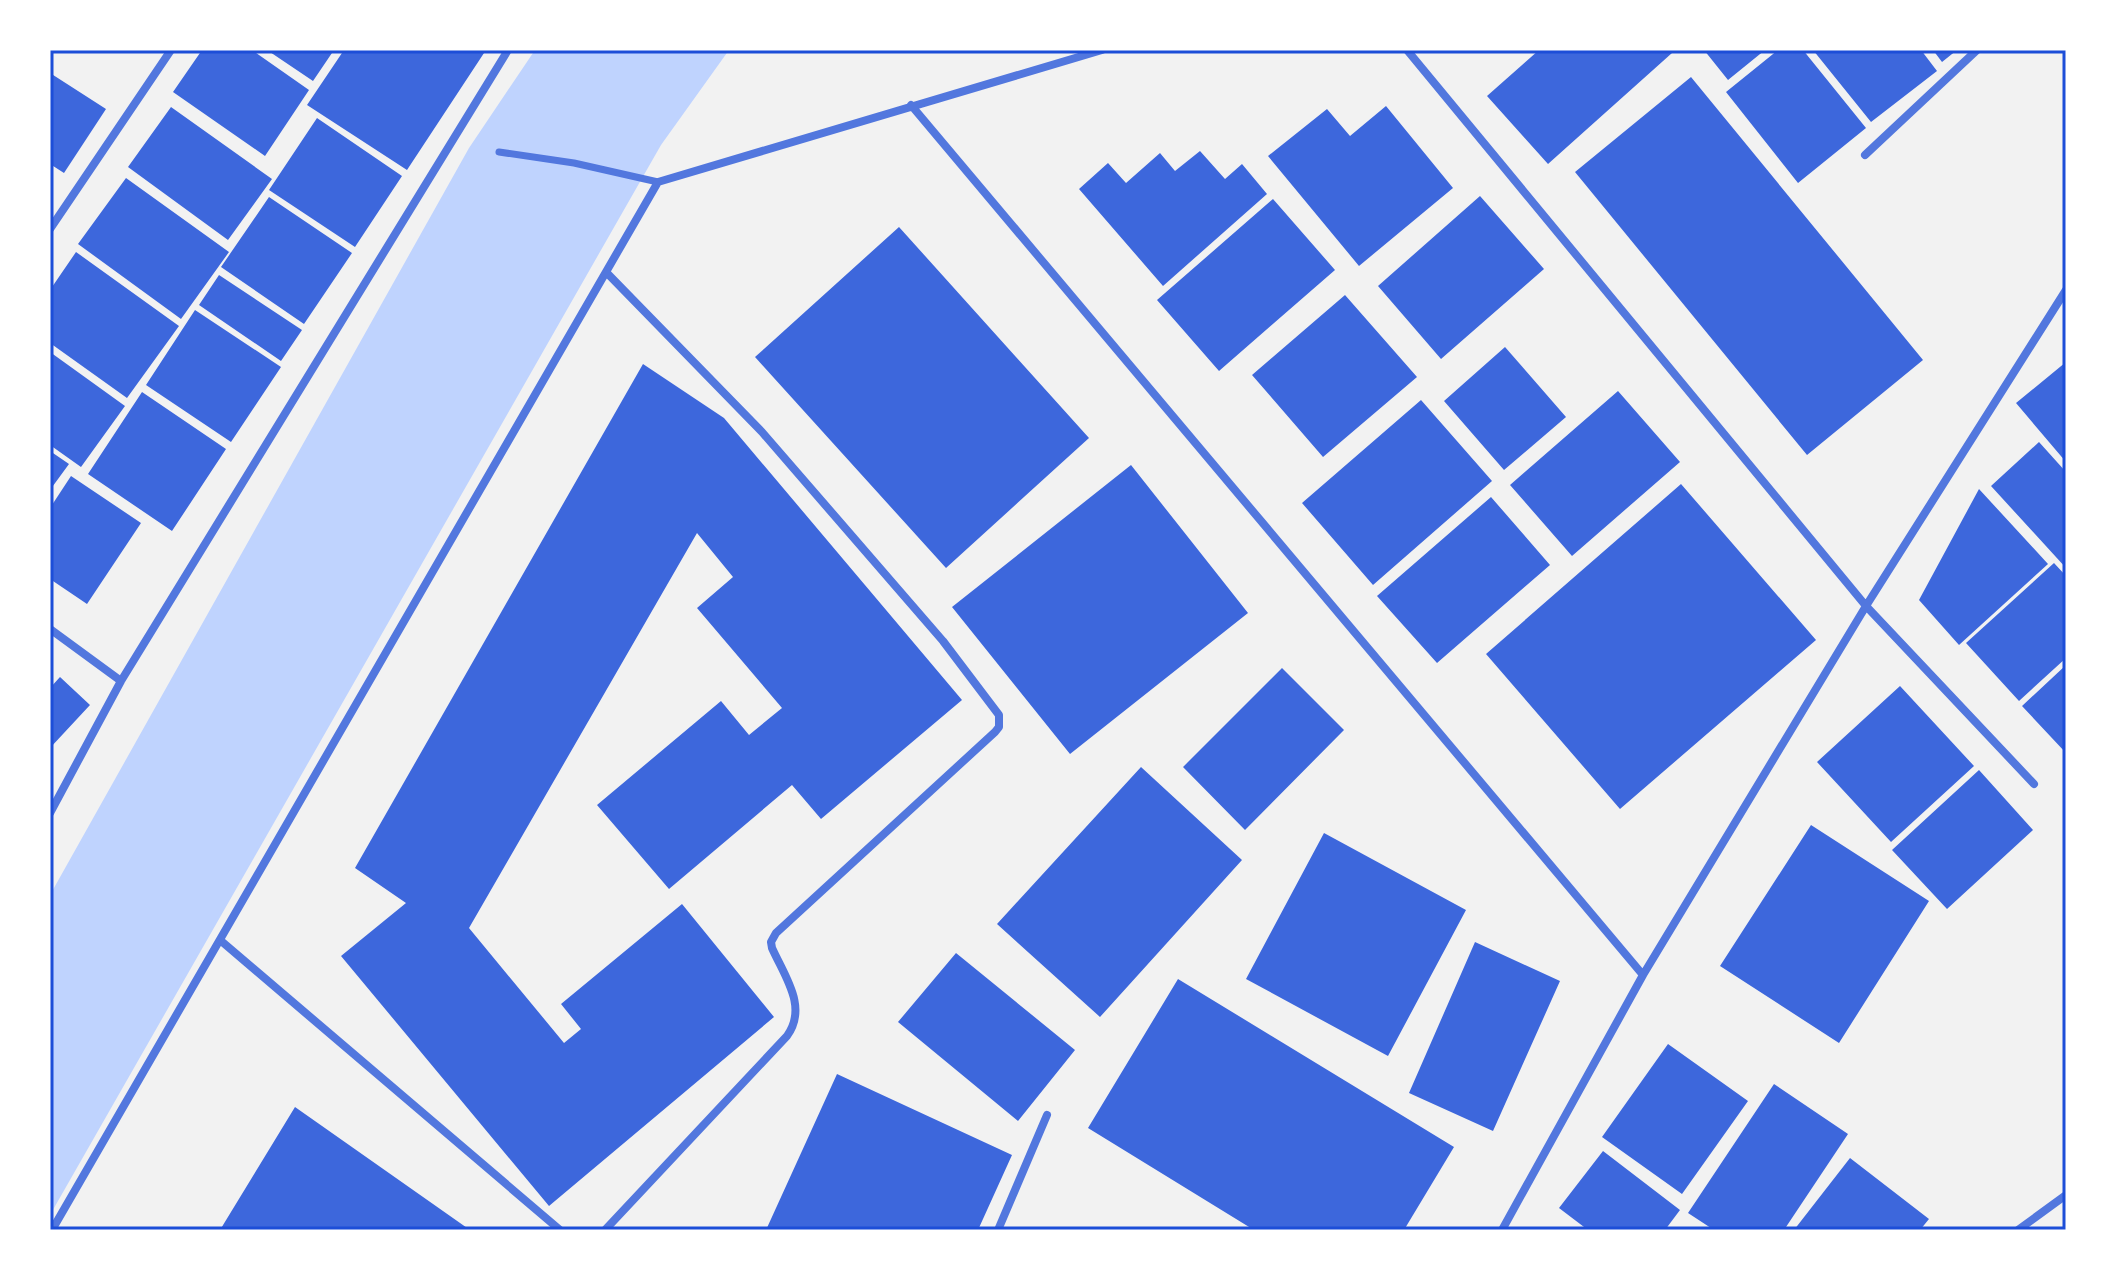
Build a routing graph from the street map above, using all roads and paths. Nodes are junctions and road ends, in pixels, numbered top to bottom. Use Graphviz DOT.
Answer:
graph roads {
  1 [pos="171,50"];
  2 [pos="508,50"];
  3 [pos="1102,50"];
  4 [pos="1407,50"];
  5 [pos="1977,50"];
  6 [pos="911,105"];
  7 [pos="499,152"];
  8 [pos="1865,155"];
  9 [pos="658,182"];
  10 [pos="50,229"];
  11 [pos="606,272"];
  12 [pos="2066,290"];
  13 [pos="1866,606"];
  14 [pos="50,629"];
  15 [pos="121,681"];
  16 [pos="2034,784"];
  17 [pos="50,813"];
  18 [pos="220,940"];
  19 [pos="1643,975"];
  20 [pos="1047,1115"];
  21 [pos="2066,1195"];
  22 [pos="52,1230"];
  23 [pos="560,1230"];
  24 [pos="605,1230"];
  25 [pos="998,1230"];
  26 [pos="1502,1230"];
  27 [pos="2018,1230"];
  1 -- 10 [label="street"];
  2 -- 15 [label="street"];
  3 -- 6 [label="street"];
  4 -- 13 [label="street"];
  5 -- 8 [label="street"];
  6 -- 9 [label="street"];
  6 -- 19 [label="street"];
  7 -- 9 [label="street"];
  9 -- 11 [label="street"];
  11 -- 18 [label="street"];
  11 -- 24 [label="street"];
  12 -- 13 [label="street"];
  13 -- 16 [label="street"];
  13 -- 19 [label="street"];
  14 -- 15 [label="street"];
  15 -- 17 [label="street"];
  18 -- 22 [label="street"];
  18 -- 23 [label="street"];
  19 -- 26 [label="street"];
  20 -- 25 [label="street"];
  21 -- 27 [label="street"];
}
